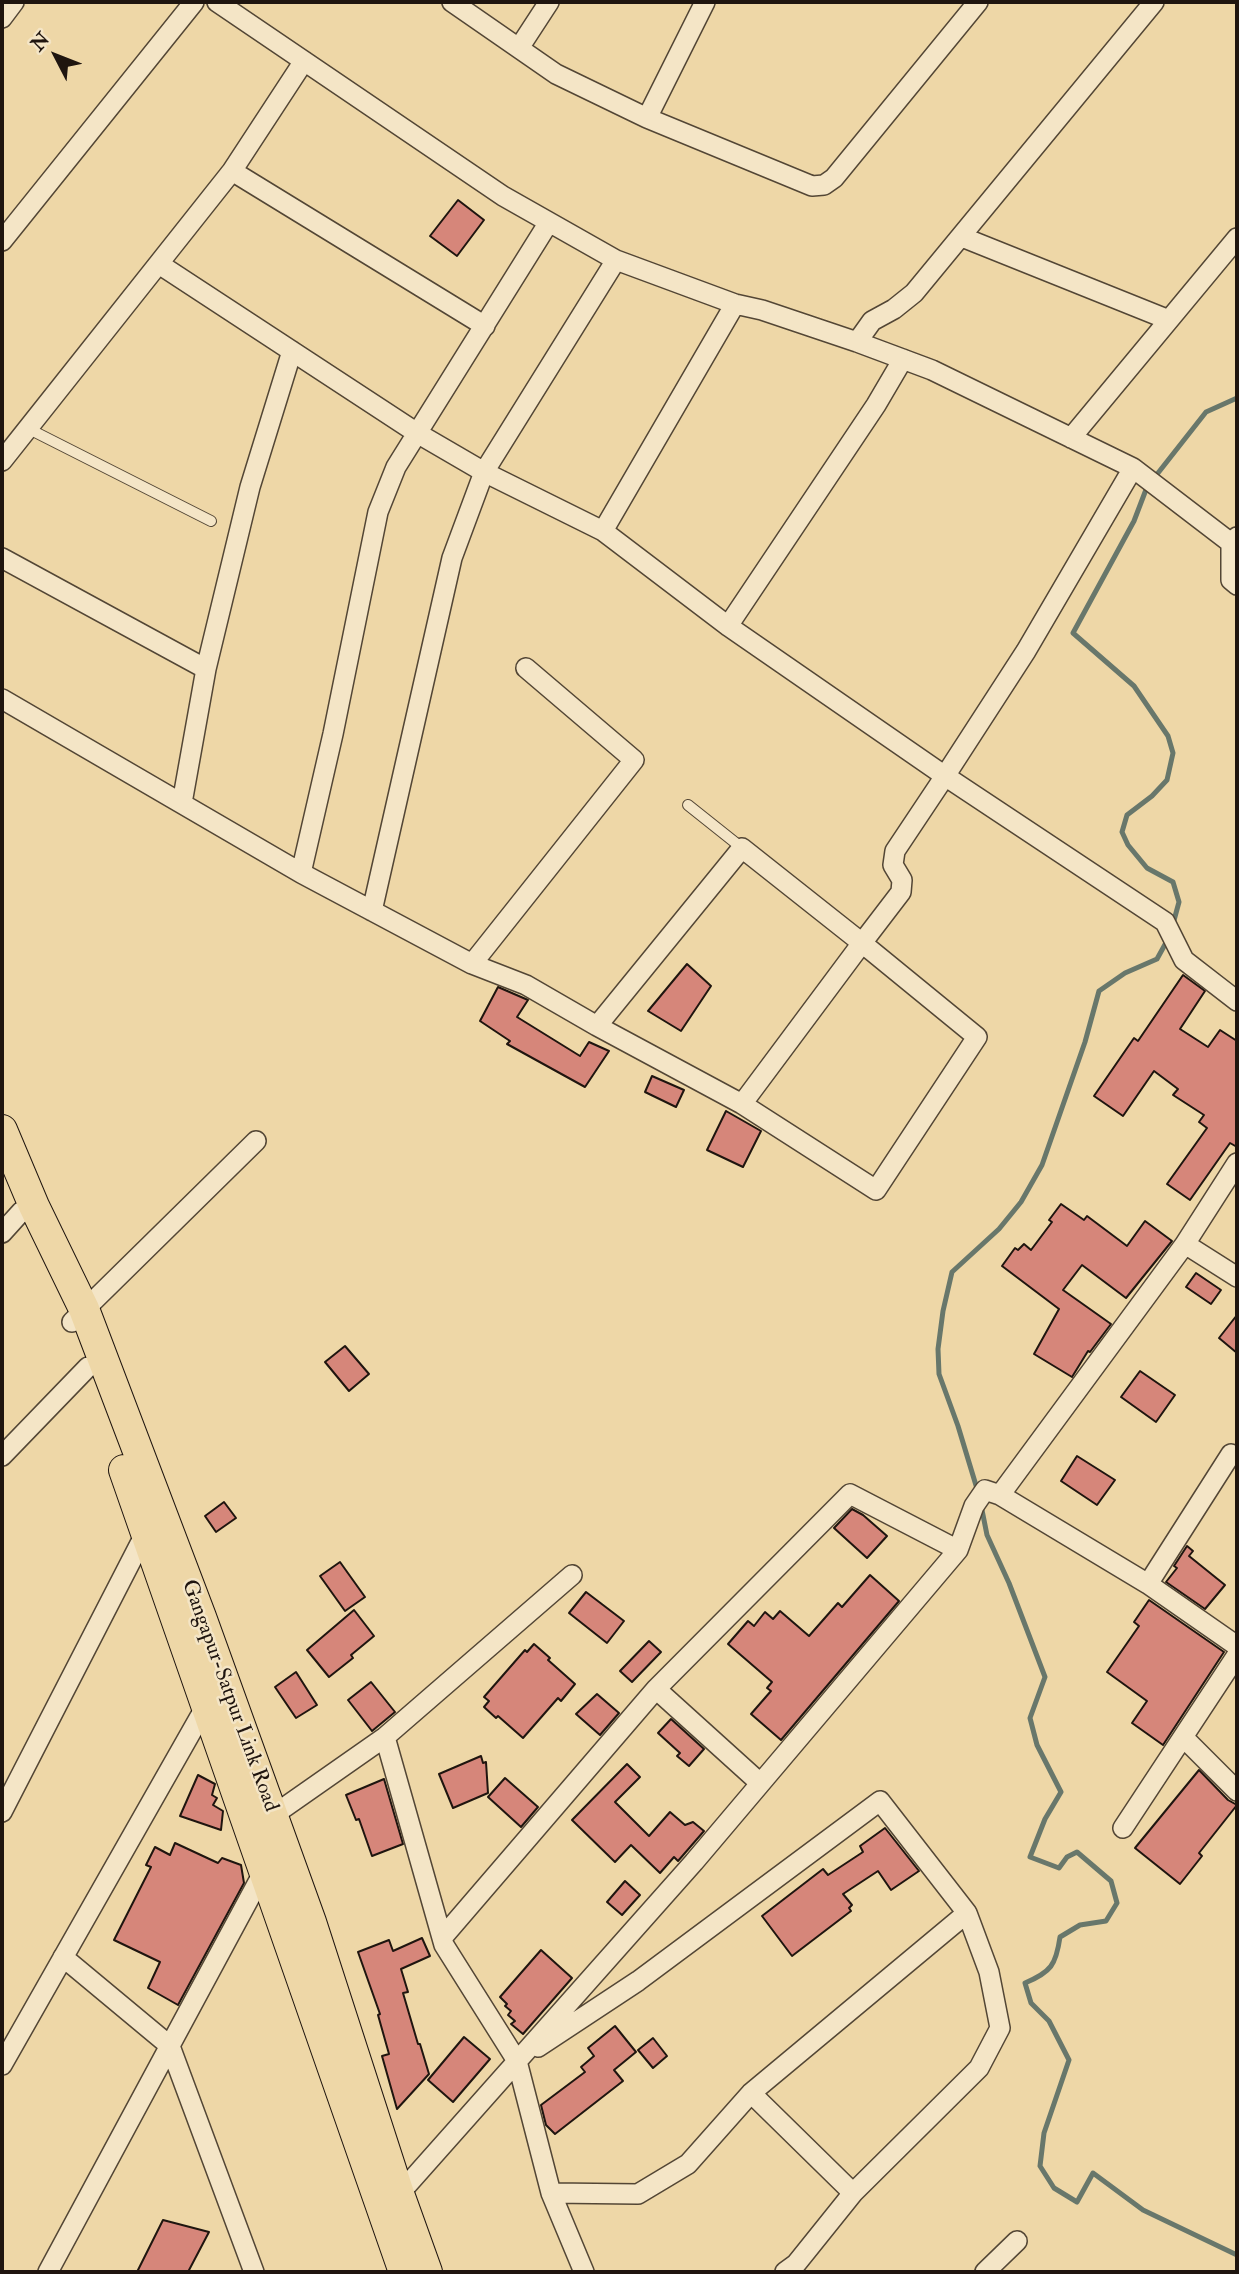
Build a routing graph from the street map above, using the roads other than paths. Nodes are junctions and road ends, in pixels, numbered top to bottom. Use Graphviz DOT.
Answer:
graph roads {
  1 [pos="14,2"];
  2 [pos="194,2"];
  3 [pos="217,2"];
  4 [pos="452,2"];
  5 [pos="549,2"];
  6 [pos="705,2"];
  7 [pos="978,2"];
  8 [pos="1154,2"];
  9 [pos="2,18"];
  10 [pos="519,48"];
  11 [pos="304,61"];
  12 [pos="647,118"];
  13 [pos="232,171"];
  14 [pos="549,222"];
  15 [pos="962,236"];
  16 [pos="1237,238"];
  17 [pos="2,241"];
  18 [pos="616,260"];
  19 [pos="159,264"];
  20 [pos="735,304"];
  21 [pos="1169,320"];
  22 [pos="485,326"];
  23 [pos="857,342"];
  24 [pos="292,351"];
  25 [pos="903,359"];
  26 [pos="29,429"];
  27 [pos="417,433"];
  28 [pos="1071,438"];
  29 [pos="2,461"];
  30 [pos="484,471"];
  31 [pos="1145,477"];
  32 [pos="211,521"];
  33 [pos="603,531"];
  34 [pos="1234,540"];
  35 [pos="2,558"];
  36 [pos="1237,584"];
  37 [pos="728,626"];
  38 [pos="526,668"];
  39 [pos="206,669"];
  40 [pos="2,699"];
  41 [pos="945,776"];
  42 [pos="182,803"];
  43 [pos="688,805"];
  44 [pos="742,848"];
  45 [pos="301,873"];
  46 [pos="372,911"];
  47 [pos="862,943"];
  48 [pos="472,964"];
  49 [pos="1237,1001"];
  50 [pos="597,1026"];
  51 [pos="742,1104"];
  52 [pos="2,1130"];
  53 [pos="256,1141"];
  54 [pos="1237,1163"];
  55 [pos="2,1168"];
  56 [pos="19,1217"];
  57 [pos="1185,1244"];
  58 [pos="1237,1277"];
  59 [pos="78,1315"];
  60 [pos="88,1367"];
  61 [pos="1231,1454"];
  62 [pos="2,1456"];
  63 [pos="987,1497"];
  64 [pos="146,1532"];
  65 [pos="958,1550"];
  66 [pos="572,1575"];
  67 [pos="1148,1584"];
  68 [pos="1237,1646"];
  69 [pos="1237,1655"];
  70 [pos="656,1689"];
  71 [pos="217,1701"];
  72 [pos="385,1737"];
  73 [pos="1184,1738"];
  74 [pos="760,1783"];
  75 [pos="1237,1791"];
  76 [pos="4,1801"];
  77 [pos="261,1823"];
  78 [pos="1123,1828"];
  79 [pos="264,1871"];
  80 [pos="967,1913"];
  81 [pos="442,1938"];
  82 [pos="63,1957"];
  83 [pos="170,2046"];
  84 [pos="517,2061"];
  85 [pos="2,2065"];
  86 [pos="751,2093"];
  87 [pos="551,2193"];
  88 [pos="853,2193"];
  89 [pos="391,2203"];
  90 [pos="1017,2241"];
  91 [pos="795,2269"];
  92 [pos="48,2272"];
  93 [pos="254,2272"];
  94 [pos="404,2272"];
  95 [pos="427,2272"];
  96 [pos="584,2272"];
  97 [pos="985,2272"];
  1 -- 9 [label="street"];
  2 -- 17 [label="street"];
  3 -- 11 [label="street"];
  4 -- 10 [label="street"];
  5 -- 10 [label="street"];
  6 -- 12 [label="street"];
  7 -- 12 [label="street"];
  8 -- 15 [label="street"];
  10 -- 12 [label="street"];
  11 -- 13 [label="street"];
  11 -- 14 [label="street"];
  13 -- 19 [label="street"];
  13 -- 22 [label="street"];
  14 -- 18 [label="street"];
  14 -- 22 [label="street"];
  15 -- 21 [label="street"];
  15 -- 23 [label="street"];
  16 -- 21 [label="street"];
  18 -- 20 [label="street"];
  18 -- 30 [label="street"];
  19 -- 24 [label="street"];
  19 -- 26 [label="street"];
  20 -- 23 [label="street"];
  20 -- 33 [label="street"];
  21 -- 28 [label="street"];
  22 -- 27 [label="street"];
  23 -- 25 [label="street"];
  24 -- 27 [label="street"];
  24 -- 39 [label="street"];
  25 -- 28 [label="street"];
  25 -- 37 [label="street"];
  26 -- 29 [label="street"];
  26 -- 32 [label="lane"];
  27 -- 30 [label="street"];
  27 -- 45 [label="street"];
  28 -- 31 [label="street"];
  30 -- 33 [label="street"];
  30 -- 46 [label="street"];
  31 -- 34 [label="street"];
  31 -- 41 [label="street"];
  33 -- 37 [label="street"];
  34 -- 36 [label="street"];
  35 -- 39 [label="street"];
  37 -- 41 [label="street"];
  38 -- 48 [label="street"];
  39 -- 42 [label="street"];
  40 -- 42 [label="street"];
  41 -- 47 [label="street"];
  41 -- 49 [label="street"];
  42 -- 45 [label="street"];
  43 -- 44 [label="lane"];
  44 -- 47 [label="street"];
  44 -- 50 [label="street"];
  45 -- 46 [label="street"];
  46 -- 48 [label="street"];
  47 -- 51 [label="street"];
  47 -- 51 [label="street"];
  48 -- 50 [label="street"];
  50 -- 51 [label="street"];
  52 -- 56 [label="main road, Gangapur-Satpur Link Road"];
  53 -- 59 [label="street"];
  54 -- 57 [label="street"];
  55 -- 56 [label="main road, Gangapur-Satpur Link Road"];
  56 -- 59 [label="main road, Gangapur-Satpur Link Road"];
  57 -- 58 [label="street"];
  57 -- 63 [label="street"];
  59 -- 60 [label="main road, Gangapur-Satpur Link Road"];
  59 -- 71 [label="main road, Gangapur-Satpur Link Road"];
  60 -- 62 [label="street"];
  60 -- 64 [label="main road, Gangapur-Satpur Link Road"];
  61 -- 67 [label="street"];
  63 -- 65 [label="street"];
  63 -- 67 [label="street"];
  64 -- 71 [label="main road, Gangapur-Satpur Link Road"];
  64 -- 76 [label="street"];
  65 -- 70 [label="street"];
  65 -- 74 [label="street"];
  66 -- 72 [label="street"];
  67 -- 68 [label="street"];
  69 -- 73 [label="street"];
  70 -- 74 [label="street"];
  70 -- 81 [label="street"];
  71 -- 77 [label="main road, Gangapur-Satpur Link Road"];
  71 -- 82 [label="street"];
  72 -- 77 [label="street"];
  72 -- 81 [label="street"];
  73 -- 75 [label="street"];
  73 -- 78 [label="street"];
  74 -- 84 [label="street"];
  77 -- 79 [label="main road, Gangapur-Satpur Link Road"];
  77 -- 89 [label="main road, Gangapur-Satpur Link Road"];
  79 -- 83 [label="street"];
  79 -- 89 [label="main road, Gangapur-Satpur Link Road"];
  80 -- 84 [label="street"];
  80 -- 86 [label="street"];
  80 -- 88 [label="street"];
  81 -- 84 [label="street"];
  82 -- 83 [label="street"];
  82 -- 85 [label="street"];
  83 -- 92 [label="street"];
  83 -- 93 [label="street"];
  84 -- 87 [label="street"];
  84 -- 89 [label="street"];
  86 -- 87 [label="street"];
  86 -- 88 [label="street"];
  87 -- 96 [label="street"];
  88 -- 91 [label="street"];
  89 -- 94 [label="main road, Gangapur-Satpur Link Road"];
  89 -- 95 [label="main road, Gangapur-Satpur Link Road"];
  90 -- 97 [label="street"];
}
